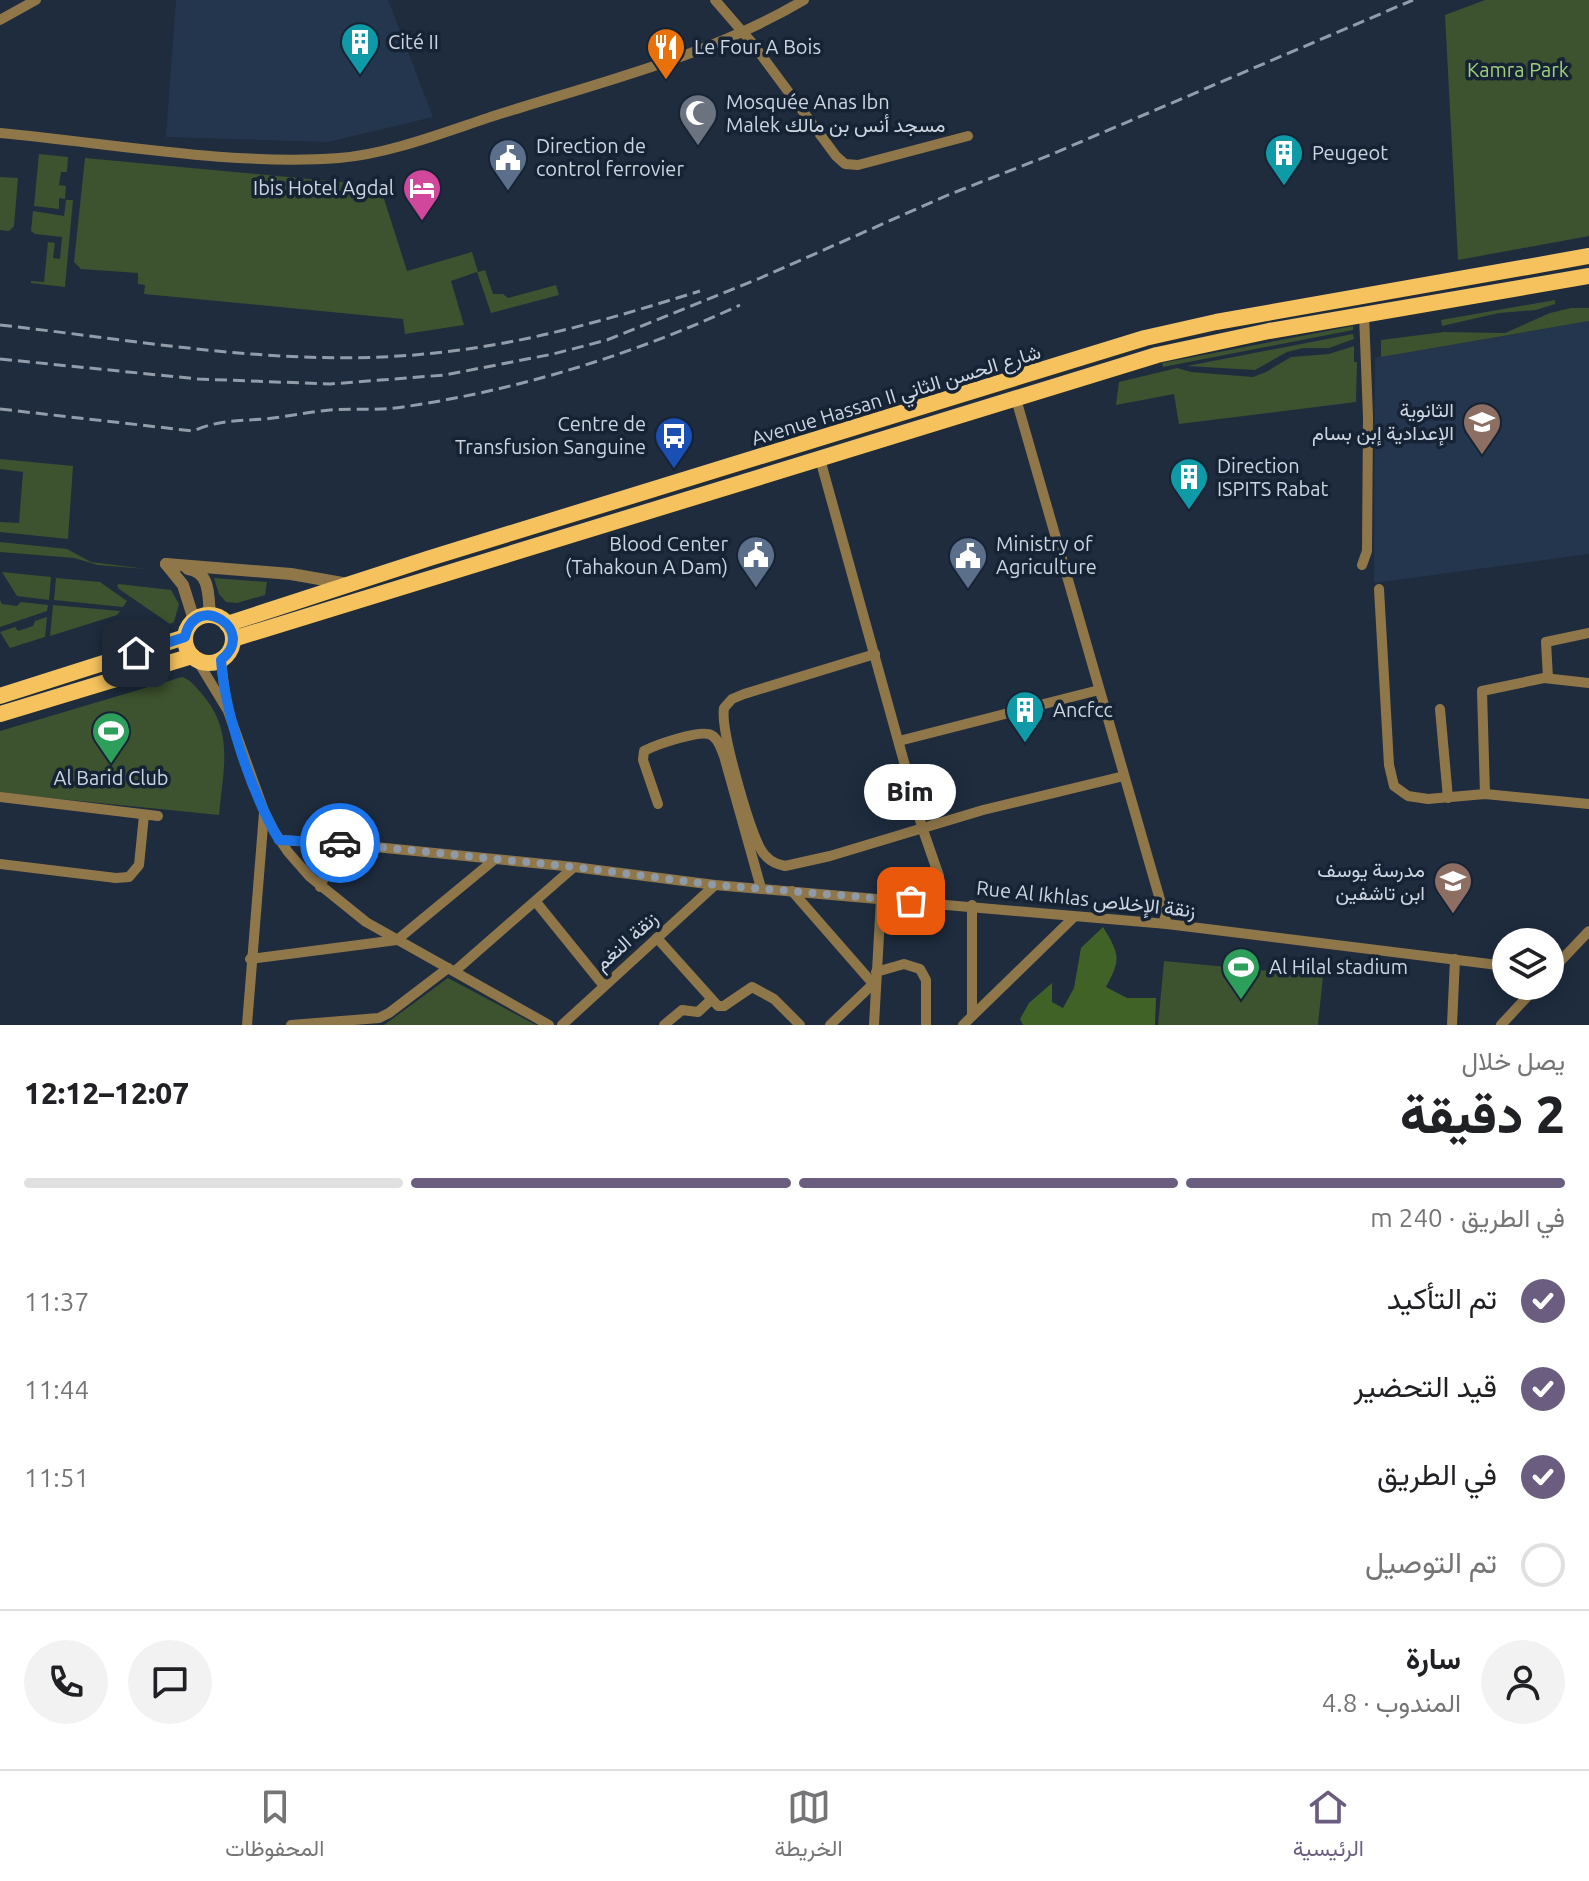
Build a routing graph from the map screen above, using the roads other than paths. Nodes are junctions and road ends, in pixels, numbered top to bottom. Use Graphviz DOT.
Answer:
graph roads {
  1 [pos="36,0"];
  2 [pos="715,0"];
  3 [pos="804,0"];
  4 [pos="0,20"];
  5 [pos="744,33"];
  6 [pos="0,133"];
  7 [pos="968,136"];
  8 [pos="1589,256"];
  9 [pos="1589,276"];
  10 [pos="1364,314"];
  11 [pos="1016,399"];
  12 [pos="820,459"];
  13 [pos="166,564"];
  14 [pos="1362,565"];
  15 [pos="348,584"];
  16 [pos="1379,589"];
  17 [pos="202,618"];
  18 [pos="230,632"];
  19 [pos="1589,633"];
  20 [pos="185,637"];
  21 [pos="875,654"];
  22 [pos="195,658"];
  23 [pos="221,660"];
  24 [pos="1548,678"];
  25 [pos="1589,683"];
  26 [pos="1099,690"];
  27 [pos="0,696"];
  28 [pos="1440,709"];
  29 [pos="228,711"];
  30 [pos="0,714"];
  31 [pos="899,741"];
  32 [pos="1124,776"];
  33 [pos="1485,794"];
  34 [pos="0,797"];
  35 [pos="1448,798"];
  36 [pos="658,804"];
  37 [pos="1589,804"];
  38 [pos="264,811"];
  39 [pos="144,815"];
  40 [pos="158,816"];
  41 [pos="922,827"];
  42 [pos="279,840"];
  43 [pos="345,844"];
  44 [pos="494,860"];
  45 [pos="0,864"];
  46 [pos="574,867"];
  47 [pos="939,876"];
  48 [pos="715,885"];
  49 [pos="320,887"];
  50 [pos="761,888"];
  51 [pos="792,891"];
  52 [pos="881,899"];
  53 [pos="536,902"];
  54 [pos="972,905"];
  55 [pos="1074,917"];
  56 [pos="1167,924"];
  57 [pos="1589,931"];
  58 [pos="657,938"];
  59 [pos="397,940"];
  60 [pos="1564,957"];
  61 [pos="250,959"];
  62 [pos="1455,959"];
  63 [pos="1492,964"];
  64 [pos="452,970"];
  65 [pos="874,981"];
  66 [pos="604,986"];
  67 [pos="711,1000"];
  68 [pos="1524,1000"];
  69 [pos="972,1016"];
  70 [pos="247,1025"];
  71 [pos="291,1025"];
  72 [pos="548,1025"];
  73 [pos="562,1025"];
  74 [pos="664,1025"];
  75 [pos="800,1025"];
  76 [pos="830,1025"];
  77 [pos="874,1025"];
  78 [pos="926,1025"];
  79 [pos="963,1025"];
  80 [pos="1452,1025"];
  81 [pos="1501,1025"];
  1 -- 4 [label="street"];
  2 -- 5 [label="street"];
  3 -- 5 [label="street"];
  5 -- 6 [label="street"];
  5 -- 7 [label="street"];
  8 -- 15 [label="main road, Avenue Hassan II شارع الحسن الثاني"];
  9 -- 10 [label="main road, Avenue Hassan II شارع الحسن الثاني"];
  10 -- 11 [label="main road, Avenue Hassan II شارع الحسن الثاني"];
  10 -- 14 [label="street"];
  11 -- 12 [label="main road, Avenue Hassan II شارع الحسن الثاني"];
  11 -- 26 [label="street"];
  12 -- 18 [label="main road, Avenue Hassan II شارع الحسن الثاني"];
  12 -- 21 [label="street"];
  13 -- 15 [label="street"];
  13 -- 17 [label="street"];
  13 -- 17 [label="street"];
  15 -- 18 [label="main road, Avenue Hassan II شارع الحسن الثاني"];
  16 -- 35 [label="street"];
  17 -- 18 [label="main road"];
  17 -- 20 [label="main road"];
  18 -- 23 [label="main road"];
  19 -- 24 [label="street"];
  20 -- 22 [label="main road"];
  20 -- 27 [label="main road"];
  21 -- 31 [label="street"];
  21 -- 41 [label="street"];
  22 -- 23 [label="main road"];
  22 -- 29 [label="street"];
  22 -- 30 [label="main road"];
  23 -- 29 [label="street"];
  24 -- 25 [label="street"];
  24 -- 33 [label="street"];
  26 -- 31 [label="street"];
  26 -- 32 [label="street"];
  28 -- 35 [label="street"];
  29 -- 38 [label="street"];
  31 -- 41 [label="street"];
  32 -- 41 [label="street"];
  32 -- 56 [label="street"];
  33 -- 35 [label="street"];
  33 -- 37 [label="street"];
  34 -- 39 [label="street"];
  36 -- 50 [label="street"];
  38 -- 42 [label="street"];
  38 -- 61 [label="street"];
  39 -- 40 [label="street"];
  39 -- 45 [label="street"];
  41 -- 47 [label="street"];
  42 -- 43 [label="street, Rue Al Ikhlas زنقة الإخلاص"];
  42 -- 49 [label="street"];
  43 -- 44 [label="street, Rue Al Ikhlas زنقة الإخلاص"];
  43 -- 49 [label="street"];
  44 -- 46 [label="street, Rue Al Ikhlas زنقة الإخلاص"];
  44 -- 59 [label="street"];
  46 -- 48 [label="street, Rue Al Ikhlas زنقة الإخلاص"];
  46 -- 53 [label="street"];
  48 -- 50 [label="street, Rue Al Ikhlas زنقة الإخلاص"];
  48 -- 58 [label="street, زنقة النغم"];
  49 -- 59 [label="street"];
  50 -- 51 [label="street, Rue Al Ikhlas زنقة الإخلاص"];
  51 -- 52 [label="street, Rue Al Ikhlas زنقة الإخلاص"];
  51 -- 65 [label="street"];
  52 -- 54 [label="street, Rue Al Ikhlas زنقة الإخلاص"];
  52 -- 65 [label="street"];
  53 -- 64 [label="street"];
  53 -- 66 [label="street"];
  54 -- 55 [label="street, Rue Al Ikhlas زنقة الإخلاص"];
  54 -- 69 [label="street"];
  55 -- 56 [label="street, Rue Al Ikhlas زنقة الإخلاص"];
  55 -- 69 [label="street"];
  56 -- 62 [label="street, Rue Al Ikhlas زنقة الإخلاص"];
  57 -- 60 [label="street"];
  58 -- 66 [label="street, زنقة النغم"];
  58 -- 67 [label="street"];
  59 -- 61 [label="street"];
  59 -- 64 [label="street"];
  61 -- 70 [label="street"];
  62 -- 63 [label="street, Rue Al Ikhlas زنقة الإخلاص"];
  62 -- 80 [label="street"];
  64 -- 71 [label="street"];
  64 -- 72 [label="street"];
  65 -- 76 [label="street"];
  65 -- 77 [label="street"];
  65 -- 78 [label="street"];
  66 -- 73 [label="street, زنقة النغم"];
  67 -- 74 [label="street"];
  67 -- 75 [label="street"];
  68 -- 81 [label="street"];
  69 -- 79 [label="street"];
}
